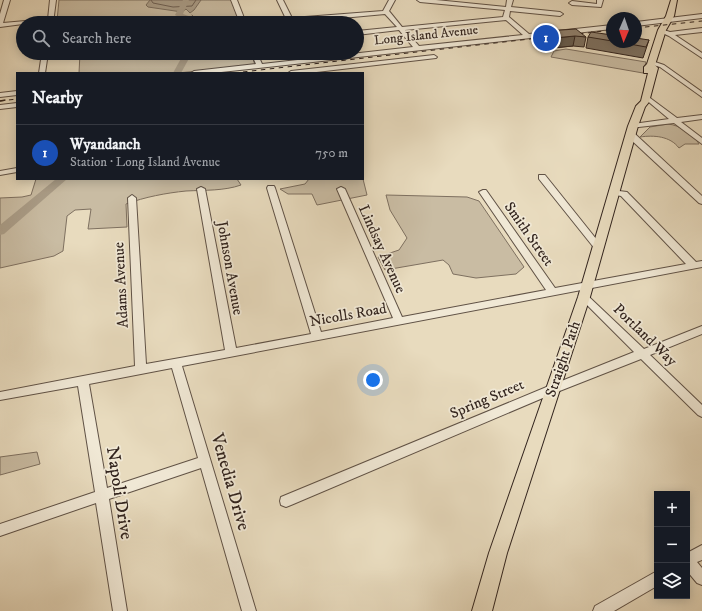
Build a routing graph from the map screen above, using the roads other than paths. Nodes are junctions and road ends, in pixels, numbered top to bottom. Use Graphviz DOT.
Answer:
graph roads {
  1 [pos="7,0"];
  2 [pos="53,0"];
  3 [pos="234,0"];
  4 [pos="280,0"];
  5 [pos="392,0"];
  6 [pos="420,0"];
  7 [pos="510,0"];
  8 [pos="669,0"];
  9 [pos="674,0"];
  10 [pos="572,3"];
  11 [pos="600,3"];
  12 [pos="507,9"];
  13 [pos="387,12"];
  14 [pos="560,14"];
  15 [pos="51,16"];
  16 [pos="240,16"];
  17 [pos="288,16"];
  18 [pos="349,16"];
  19 [pos="702,16"];
  20 [pos="506,18"];
  21 [pos="666,20"];
  22 [pos="16,23"];
  23 [pos="642,23"];
  24 [pos="0,24"];
  25 [pos="606,27"];
  26 [pos="400,29"];
  27 [pos="702,30"];
  28 [pos="364,33"];
  29 [pos="661,33"];
  30 [pos="670,34"];
  31 [pos="527,36"];
  32 [pos="417,48"];
  33 [pos="364,54"];
  34 [pos="702,56"];
  35 [pos="434,57"];
  36 [pos="44,60"];
  37 [pos="256,60"];
  38 [pos="310,60"];
  39 [pos="651,64"];
  40 [pos="258,65"];
  41 [pos="42,72"];
  42 [pos="202,72"];
  43 [pos="309,72"];
  44 [pos="16,93"];
  45 [pos="0,95"];
  46 [pos="702,95"];
  47 [pos="646,97"];
  48 [pos="16,105"];
  49 [pos="640,106"];
  50 [pos="0,107"];
  51 [pos="702,117"];
  52 [pos="676,121"];
  53 [pos="632,130"];
  54 [pos="702,142"];
  55 [pos="16,170"];
  56 [pos="0,172"];
  57 [pos="542,177"];
  58 [pos="201,188"];
  59 [pos="271,188"];
  60 [pos="341,189"];
  61 [pos="483,192"];
  62 [pos="614,192"];
  63 [pos="132,198"];
  64 [pos="702,201"];
  65 [pos="598,247"];
  66 [pos="697,265"];
  67 [pos="585,291"];
  68 [pos="552,292"];
  69 [pos="399,321"];
  70 [pos="702,330"];
  71 [pos="317,336"];
  72 [pos="231,352"];
  73 [pos="642,353"];
  74 [pos="176,363"];
  75 [pos="141,370"];
  76 [pos="83,380"];
  77 [pos="553,389"];
  78 [pos="0,396"];
  79 [pos="702,412"];
  80 [pos="205,461"];
  81 [pos="100,496"];
  82 [pos="286,501"];
  83 [pos="0,530"];
  84 [pos="702,552"];
  85 [pos="690,559"];
  86 [pos="689,563"];
  87 [pos="702,578"];
  88 [pos="654,580"];
  89 [pos="120,611"];
  90 [pos="249,611"];
  91 [pos="482,611"];
  92 [pos="600,611"];
  1 -- 24 [label="street"];
  2 -- 15 [label="street"];
  3 -- 16 [label="street"];
  4 -- 17 [label="street"];
  5 -- 13 [label="street"];
  6 -- 12 [label="street"];
  7 -- 12 [label="street"];
  8 -- 21 [label="main road, Straight Path"];
  9 -- 21 [label="main road, Straight Path"];
  10 -- 11 [label="street"];
  12 -- 14 [label="street"];
  12 -- 20 [label="street"];
  13 -- 18 [label="street"];
  13 -- 26 [label="street"];
  19 -- 21 [label="street"];
  20 -- 26 [label="street"];
  20 -- 31 [label="street"];
  21 -- 23 [label="street"];
  21 -- 29 [label="main road, Straight Path"];
  22 -- 24 [label="street"];
  25 -- 31 [label="street, Long Island Avenue"];
  26 -- 28 [label="street"];
  26 -- 32 [label="street"];
  27 -- 30 [label="street"];
  29 -- 30 [label="street"];
  29 -- 39 [label="main road, Straight Path"];
  30 -- 34 [label="street"];
  31 -- 32 [label="street, Long Island Avenue"];
  32 -- 33 [label="street, Long Island Avenue"];
  35 -- 43 [label="street"];
  36 -- 41 [label="street"];
  37 -- 40 [label="street"];
  38 -- 40 [label="street, Long Island Avenue"];
  39 -- 46 [label="street"];
  39 -- 47 [label="main road, Straight Path"];
  39 -- 49 [label="main road, Straight Path"];
  40 -- 42 [label="street, Long Island Avenue"];
  44 -- 45 [label="street"];
  47 -- 49 [label="main road, Straight Path"];
  47 -- 52 [label="street"];
  48 -- 50 [label="street"];
  49 -- 53 [label="main road, Straight Path"];
  51 -- 52 [label="street"];
  52 -- 53 [label="street"];
  52 -- 54 [label="street"];
  53 -- 62 [label="main road, Straight Path"];
  53 -- 64 [label="street"];
  55 -- 56 [label="street"];
  57 -- 65 [label="street"];
  58 -- 72 [label="street, Johnson Avenue"];
  59 -- 71 [label="street"];
  60 -- 69 [label="street, Lindsay Avenue"];
  61 -- 68 [label="street, Smith Street"];
  62 -- 65 [label="main road, Straight Path"];
  62 -- 66 [label="street"];
  63 -- 75 [label="street, Adams Avenue"];
  65 -- 67 [label="main road, Straight Path"];
  66 -- 67 [label="street, Nicolls Road"];
  67 -- 68 [label="street, Nicolls Road"];
  67 -- 73 [label="street, Portland Way"];
  67 -- 77 [label="main road, Straight Path"];
  68 -- 69 [label="street, Nicolls Road"];
  69 -- 71 [label="street, Nicolls Road"];
  70 -- 73 [label="street, Spring Street"];
  71 -- 72 [label="street, Nicolls Road"];
  72 -- 74 [label="street, Nicolls Road"];
  73 -- 77 [label="street, Spring Street"];
  73 -- 79 [label="street, Portland Way"];
  74 -- 75 [label="street, Nicolls Road"];
  74 -- 80 [label="street, Venedia Drive"];
  75 -- 76 [label="street, Nicolls Road"];
  76 -- 78 [label="street, Nicolls Road"];
  76 -- 81 [label="street, Napoli Drive"];
  77 -- 82 [label="street, Spring Street"];
  77 -- 91 [label="main road, Straight Path"];
  80 -- 81 [label="street"];
  80 -- 90 [label="street, Venedia Drive"];
  81 -- 83 [label="street"];
  81 -- 89 [label="street, Napoli Drive"];
  84 -- 85 [label="street"];
  86 -- 87 [label="street"];
  88 -- 92 [label="street"];
}
